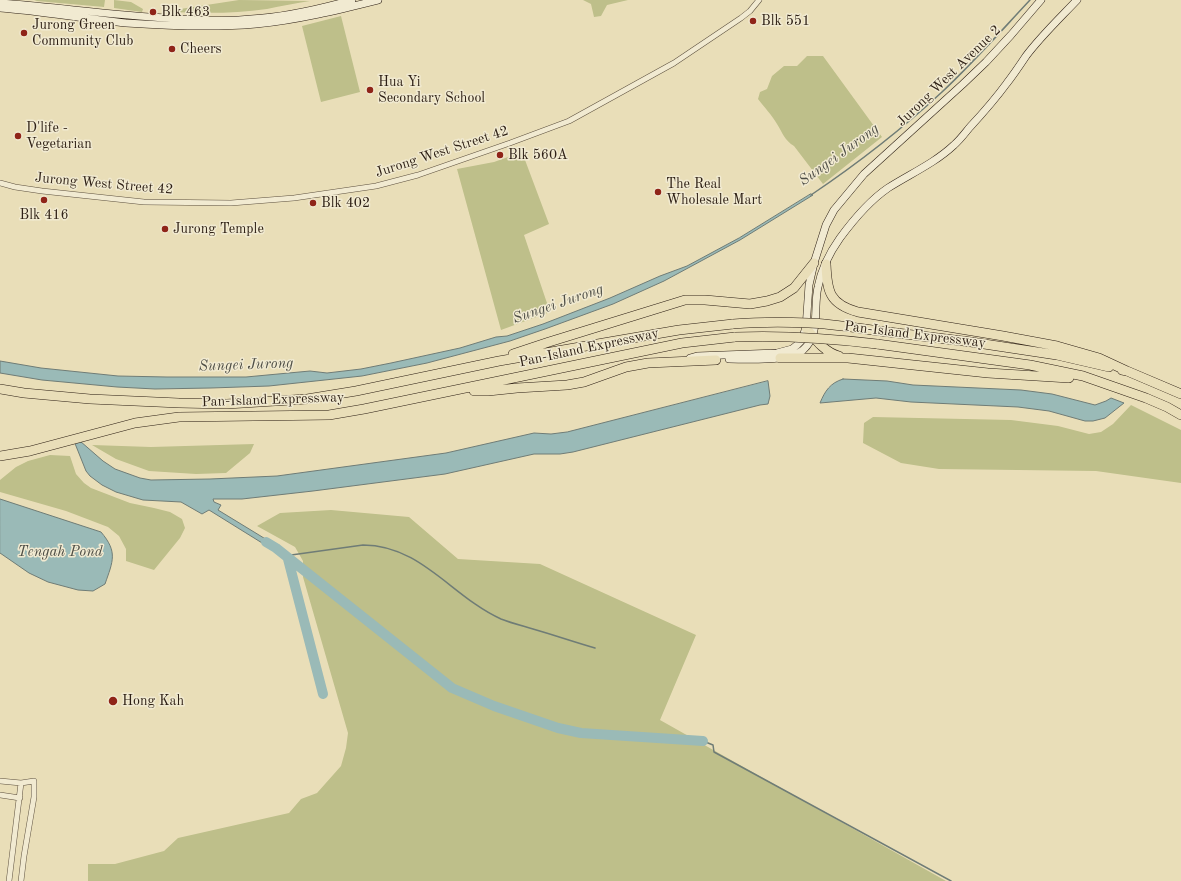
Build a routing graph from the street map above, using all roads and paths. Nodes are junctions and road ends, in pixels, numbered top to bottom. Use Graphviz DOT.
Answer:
graph roads {
  1 [pos="352,0"];
  2 [pos="378,0"];
  3 [pos="759,0"];
  4 [pos="1041,0"];
  5 [pos="1077,0"];
  6 [pos="0,3"];
  7 [pos="0,8"];
  8 [pos="0,183"];
  9 [pos="814,263"];
  10 [pos="826,264"];
  11 [pos="806,328"];
  12 [pos="813,337"];
  13 [pos="780,358"];
  14 [pos="848,358"];
  15 [pos="716,360"];
  16 [pos="688,361"];
  17 [pos="486,364"];
  18 [pos="1127,371"];
  19 [pos="1083,376"];
  20 [pos="0,385"];
  21 [pos="0,389"];
  22 [pos="452,392"];
  23 [pos="24,393"];
  24 [pos="1181,394"];
  25 [pos="1181,415"];
  26 [pos="0,456"];
  27 [pos="0,781"];
  28 [pos="21,783"];
  29 [pos="0,795"];
  30 [pos="20,798"];
  31 [pos="9,881"];
  32 [pos="21,881"];
  1 -- 6 [label="main road"];
  2 -- 7 [label="main road"];
  3 -- 8 [label="street, Jurong West Street 42"];
  4 -- 9 [label="main road, Jurong West Avenue 2"];
  5 -- 10 [label="main road"];
  9 -- 11 [label="main road, Jurong West Avenue 2"];
  9 -- 17 [label="highway"];
  10 -- 12 [label="main road"];
  10 -- 18 [label="highway"];
  11 -- 12 [label="highway"];
  11 -- 16 [label="main road, Jurong West Avenue 2"];
  12 -- 13 [label="main road"];
  12 -- 14 [label="highway"];
  13 -- 14 [label="highway"];
  13 -- 15 [label="main road"];
  14 -- 19 [label="highway"];
  15 -- 16 [label="highway"];
  16 -- 22 [label="highway"];
  17 -- 18 [label="highway, Pan-Island Expressway, bridge"];
  17 -- 23 [label="highway, Pan-Island Expressway"];
  18 -- 24 [label="highway, Pan-Island Expressway"];
  19 -- 22 [label="highway, Pan-Island Expressway, bridge"];
  19 -- 25 [label="highway, Pan-Island Expressway"];
  20 -- 23 [label="highway"];
  21 -- 23 [label="highway, Pan-Island Expressway"];
  22 -- 26 [label="highway, Pan-Island Expressway"];
  27 -- 28 [label="street"];
  28 -- 30 [label="street"];
  28 -- 32 [label="street"];
  29 -- 30 [label="street"];
  30 -- 31 [label="street"];
}
